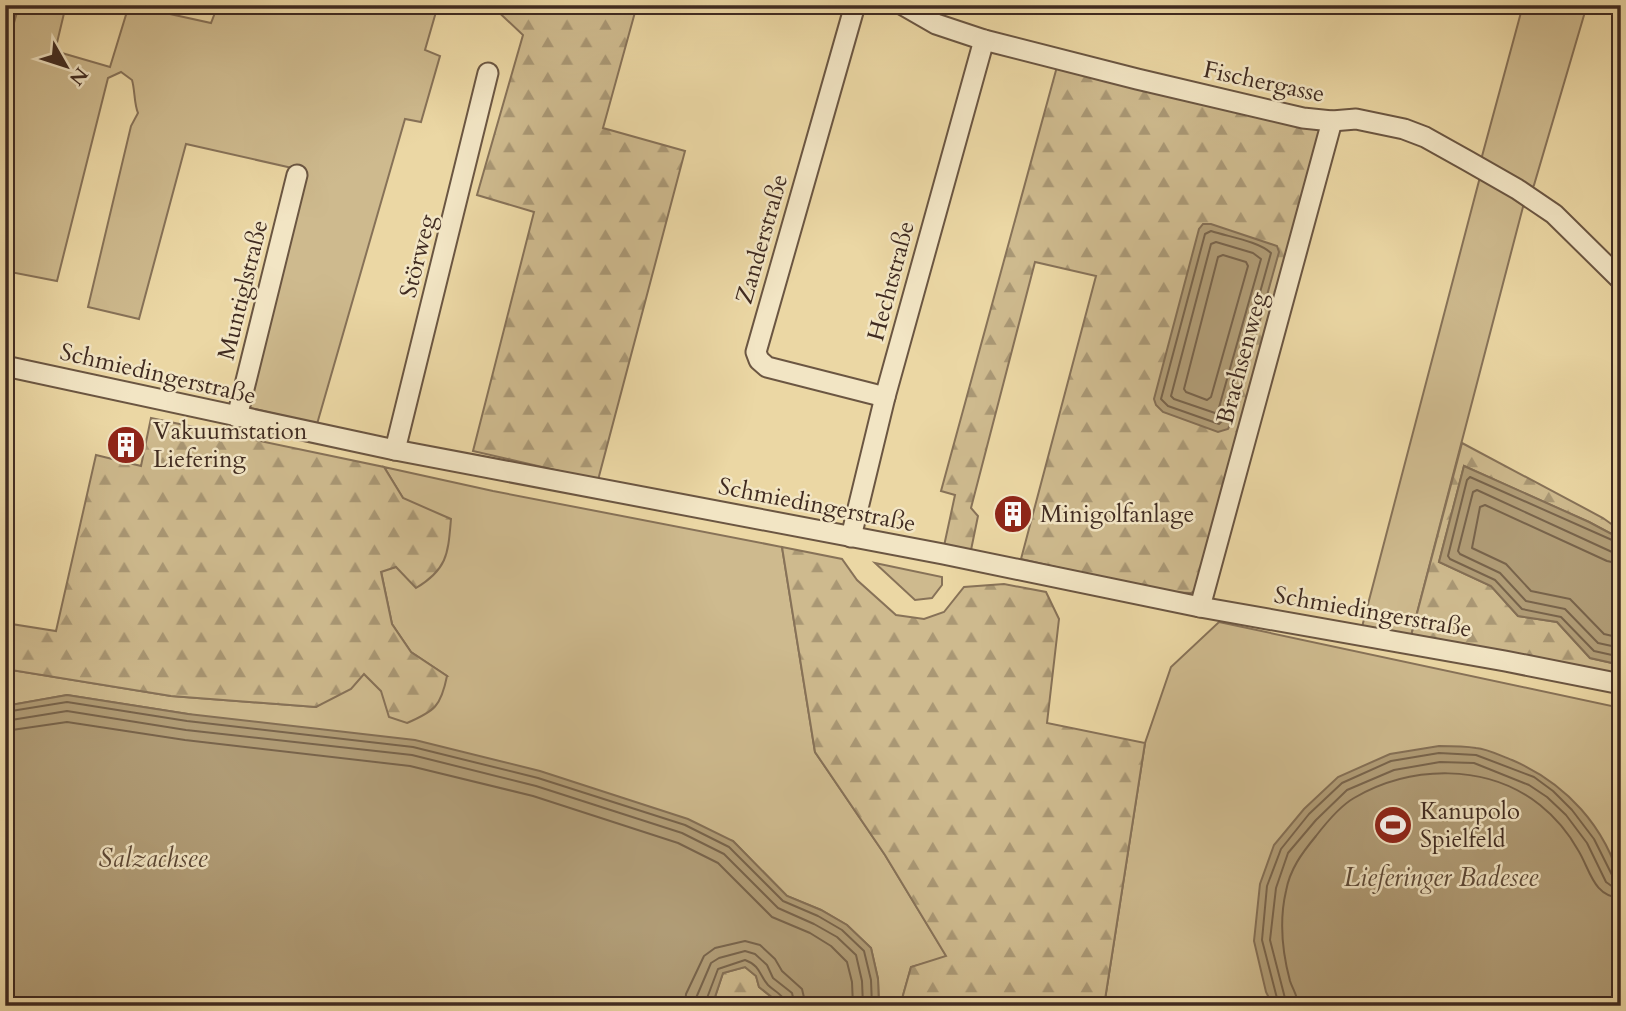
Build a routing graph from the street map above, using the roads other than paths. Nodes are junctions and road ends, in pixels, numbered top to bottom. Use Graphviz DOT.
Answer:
graph roads {
  1 [pos="855,5"];
  2 [pos="903,5"];
  3 [pos="984,40"];
  4 [pos="488,73"];
  5 [pos="1332,121"];
  6 [pos="297,175"];
  7 [pos="1621,280"];
  8 [pos="5,366"];
  9 [pos="885,397"];
  10 [pos="237,417"];
  11 [pos="395,450"];
  12 [pos="851,537"];
  13 [pos="1200,607"];
  14 [pos="1621,684"];
  1 -- 9 [label="street, Zanderstraße"];
  2 -- 3 [label="street, Fischergasse"];
  3 -- 5 [label="street, Fischergasse"];
  3 -- 9 [label="street, Hechtstraße"];
  4 -- 11 [label="street, Störweg"];
  5 -- 7 [label="street, Fischergasse"];
  5 -- 13 [label="street, Brachsenweg"];
  6 -- 10 [label="street, Muntiglstraße"];
  8 -- 10 [label="street, Schmiedingerstraße"];
  9 -- 12 [label="street, Hechtstraße"];
  10 -- 11 [label="street, Schmiedingerstraße"];
  11 -- 12 [label="street, Schmiedingerstraße"];
  12 -- 13 [label="street, Schmiedingerstraße"];
  13 -- 14 [label="street, Schmiedingerstraße"];
}
